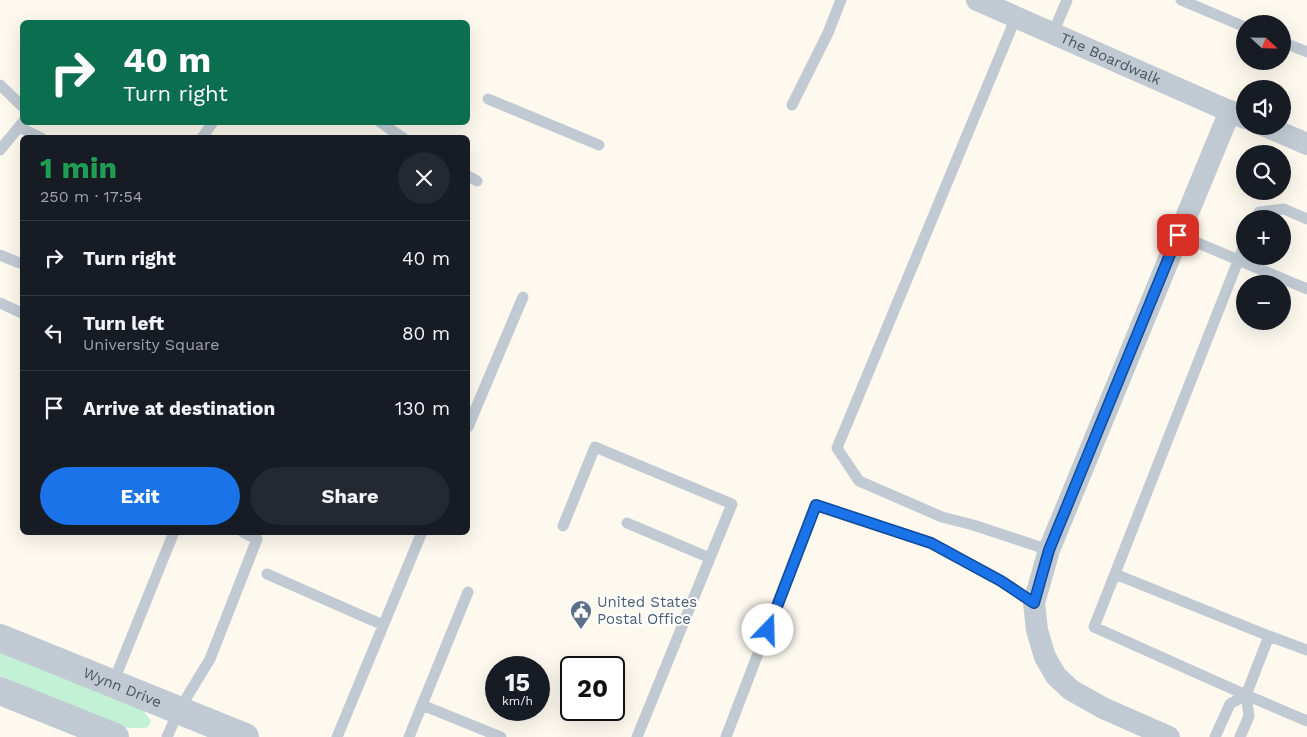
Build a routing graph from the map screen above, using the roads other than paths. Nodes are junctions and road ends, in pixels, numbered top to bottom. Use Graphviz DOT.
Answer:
graph roads {
  1 [pos="841,0"];
  2 [pos="977,0"];
  3 [pos="1067,0"];
  4 [pos="1181,0"];
  5 [pos="1016,17"];
  6 [pos="1236,23"];
  7 [pos="1053,33"];
  8 [pos="1291,46"];
  9 [pos="1307,52"];
  10 [pos="0,85"];
  11 [pos="488,99"];
  12 [pos="20,104"];
  13 [pos="792,105"];
  14 [pos="1236,115"];
  15 [pos="1236,117"];
  16 [pos="21,125"];
  17 [pos="384,125"];
  18 [pos="36,135"];
  19 [pos="399,135"];
  20 [pos="1286,135"];
  21 [pos="1307,144"];
  22 [pos="599,145"];
  23 [pos="0,150"];
  24 [pos="1291,212"];
  25 [pos="1307,219"];
  26 [pos="1178,235"];
  27 [pos="0,255"];
  28 [pos="1236,261"];
  29 [pos="20,263"];
  30 [pos="1236,264"];
  31 [pos="1247,265"];
  32 [pos="1307,289"];
  33 [pos="523,297"];
  34 [pos="0,303"];
  35 [pos="20,312"];
  36 [pos="470,422"];
  37 [pos="627,523"];
  38 [pos="563,526"];
  39 [pos="173,535"];
  40 [pos="249,535"];
  41 [pos="421,535"];
  42 [pos="1049,550"];
  43 [pos="710,558"];
  44 [pos="267,574"];
  45 [pos="1115,574"];
  46 [pos="468,592"];
  47 [pos="1034,603"];
  48 [pos="383,625"];
  49 [pos="1269,636"];
  50 [pos="0,638"];
  51 [pos="1307,650"];
  52 [pos="113,683"];
  53 [pos="0,691"];
  54 [pos="1246,695"];
  55 [pos="422,705"];
  56 [pos="179,710"];
  57 [pos="1307,721"];
  58 [pos="115,737"];
  59 [pos="167,737"];
  60 [pos="245,737"];
  61 [pos="337,737"];
  62 [pos="409,737"];
  63 [pos="501,737"];
  64 [pos="637,737"];
  65 [pos="726,737"];
  66 [pos="1169,737"];
  67 [pos="1215,737"];
  68 [pos="1240,737"];
  1 -- 13 [label="lane"];
  2 -- 5 [label="street, The Boardwalk"];
  3 -- 7 [label="lane"];
  4 -- 6 [label="lane"];
  5 -- 7 [label="street, The Boardwalk"];
  5 -- 42 [label="lane"];
  7 -- 14 [label="street, The Boardwalk"];
  8 -- 9 [label="lane"];
  10 -- 12 [label="lane"];
  11 -- 22 [label="lane"];
  15 -- 26 [label="street"];
  16 -- 18 [label="lane"];
  16 -- 23 [label="lane"];
  17 -- 19 [label="lane"];
  20 -- 21 [label="street"];
  24 -- 25 [label="lane"];
  26 -- 28 [label="lane"];
  26 -- 42 [label="street"];
  27 -- 29 [label="lane"];
  30 -- 45 [label="lane"];
  31 -- 32 [label="lane"];
  33 -- 36 [label="lane"];
  34 -- 35 [label="lane"];
  37 -- 43 [label="lane"];
  38 -- 43 [label="lane"];
  39 -- 52 [label="lane"];
  40 -- 56 [label="lane"];
  41 -- 48 [label="lane"];
  42 -- 47 [label="street"];
  43 -- 64 [label="lane"];
  44 -- 48 [label="lane"];
  45 -- 49 [label="lane"];
  45 -- 54 [label="lane"];
  46 -- 55 [label="lane"];
  47 -- 65 [label="lane"];
  47 -- 66 [label="street"];
  48 -- 61 [label="lane"];
  49 -- 51 [label="lane"];
  49 -- 54 [label="lane"];
  50 -- 52 [label="street, Wynn Drive"];
  52 -- 56 [label="street, Wynn Drive"];
  53 -- 58 [label="street"];
  54 -- 57 [label="lane"];
  54 -- 67 [label="lane"];
  54 -- 68 [label="lane"];
  55 -- 62 [label="lane"];
  55 -- 63 [label="lane"];
  56 -- 59 [label="lane"];
  56 -- 60 [label="street, Wynn Drive"];
}
